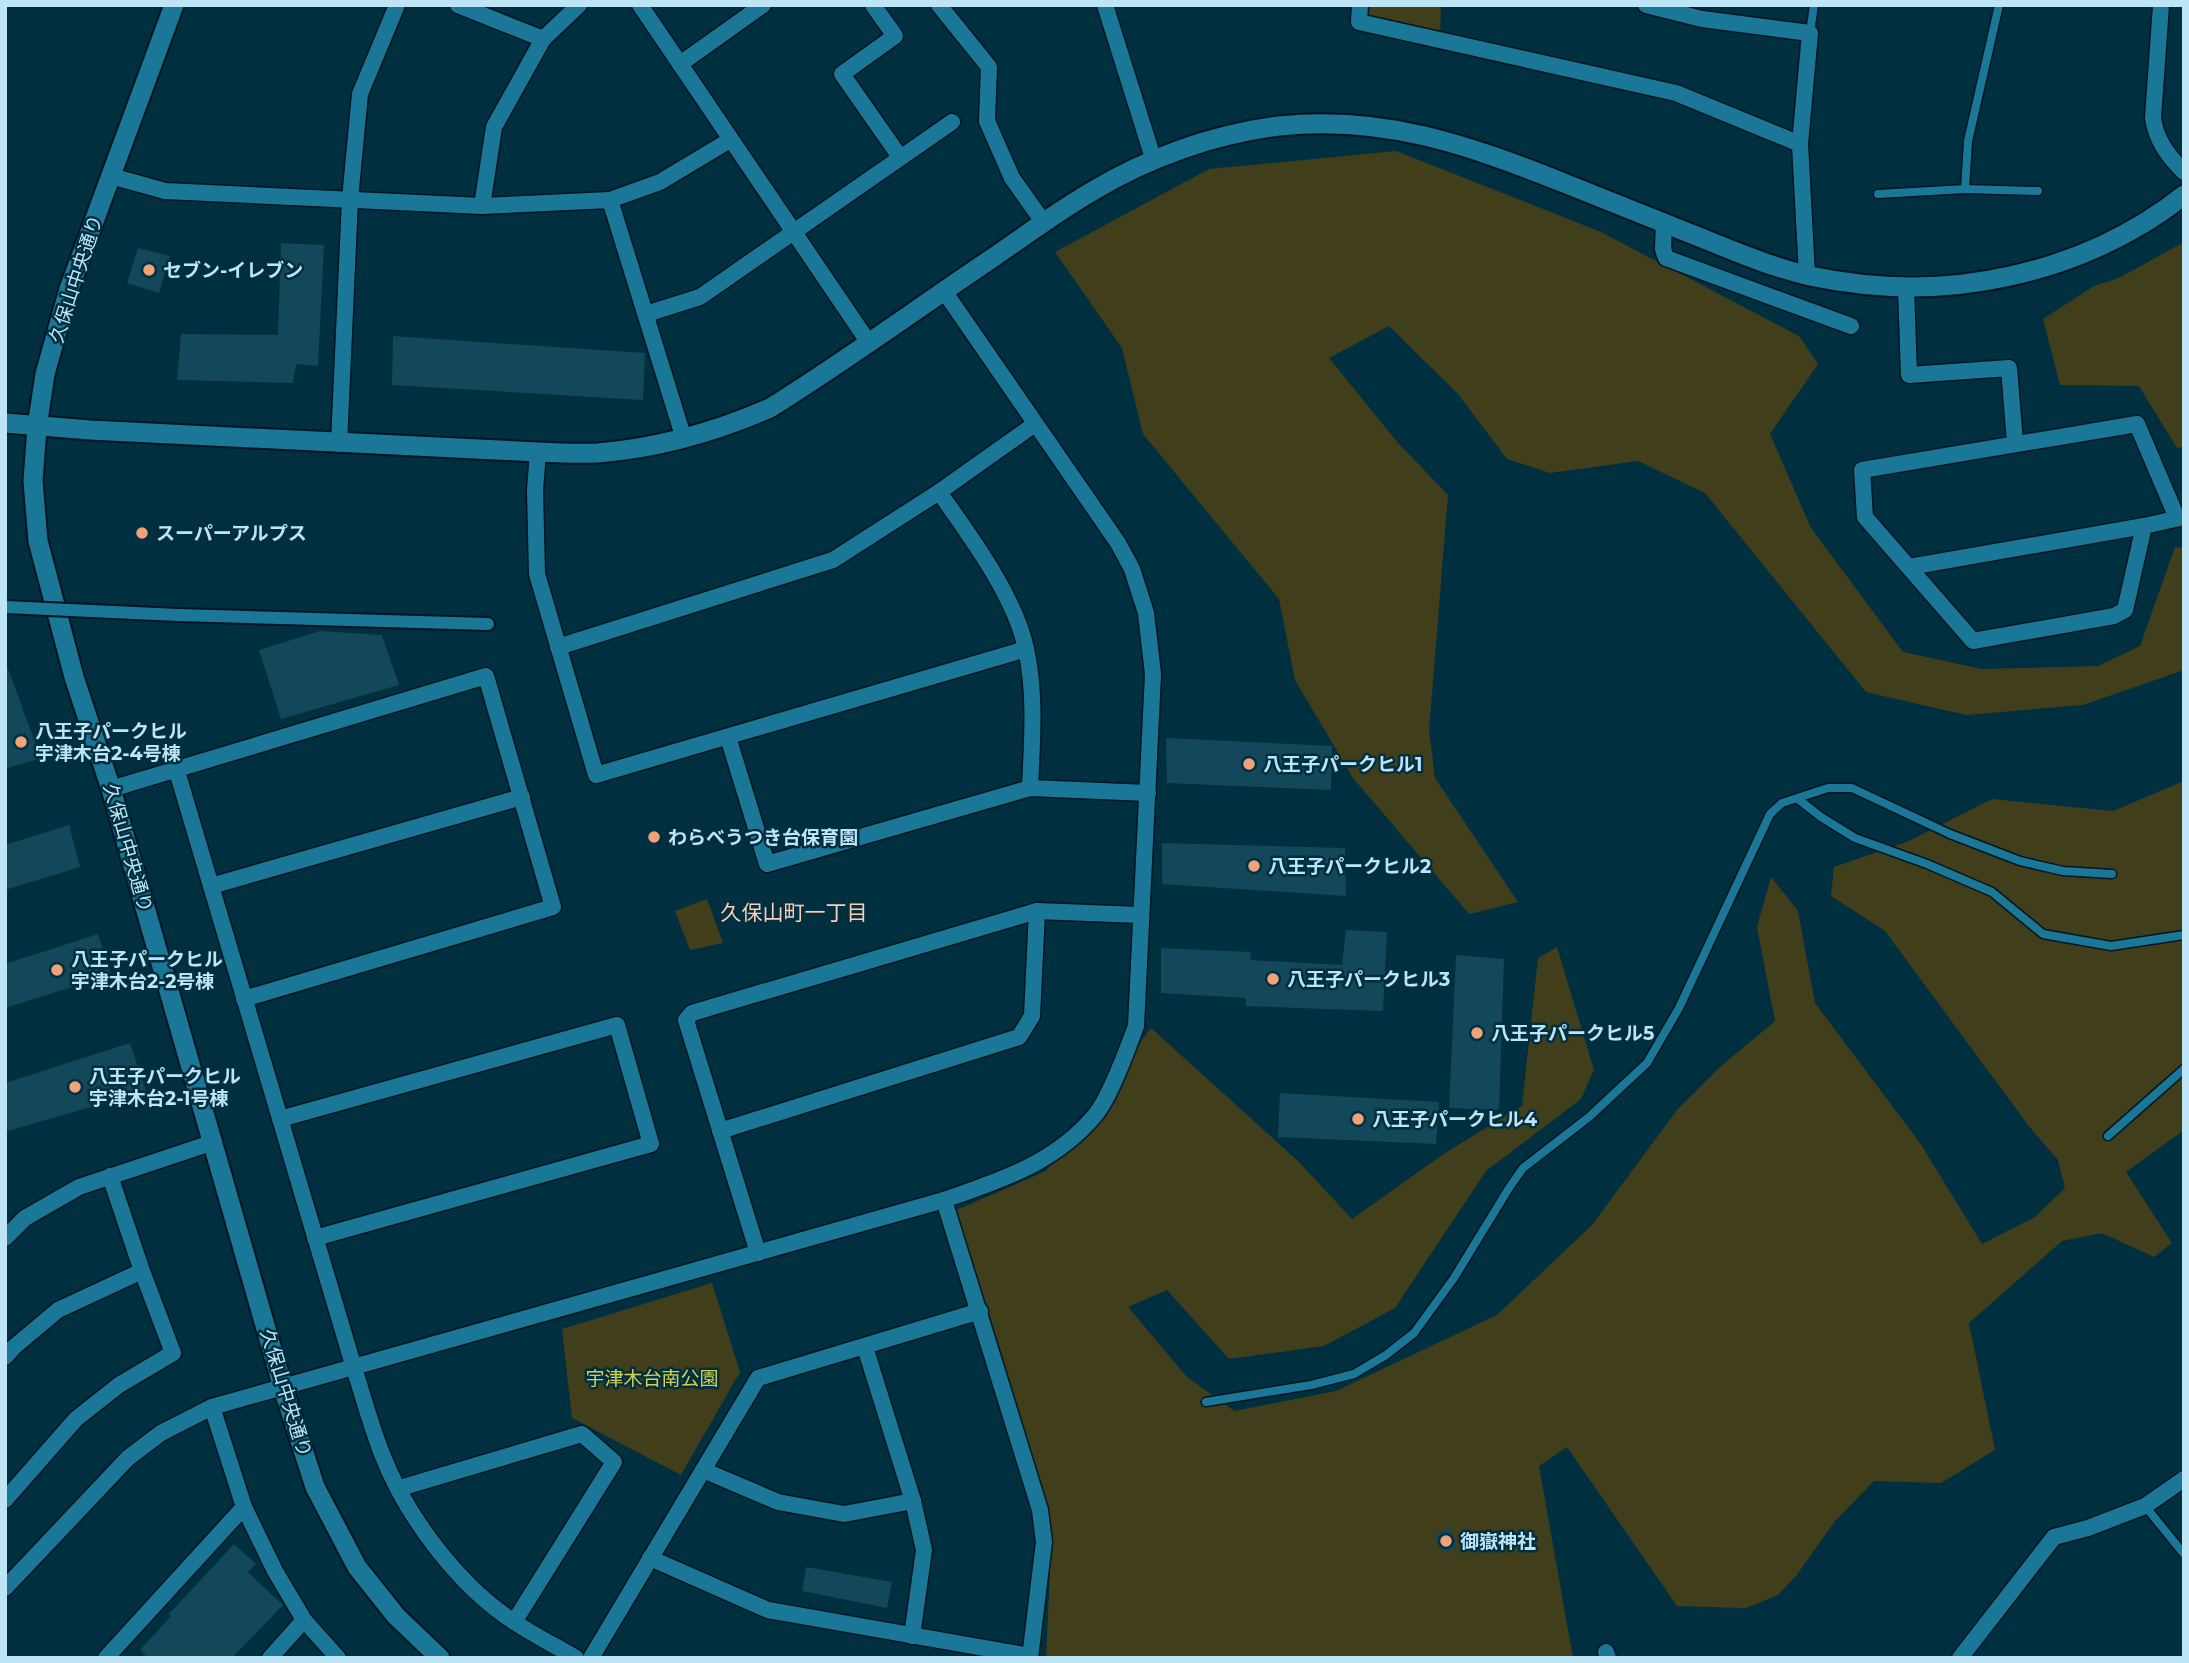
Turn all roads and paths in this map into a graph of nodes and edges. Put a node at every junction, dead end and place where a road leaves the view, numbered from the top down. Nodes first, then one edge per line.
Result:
1 (174, 5) edge
2 (397, 5) edge
3 (458, 5) edge
4 (579, 5) edge
5 (640, 5) edge
6 (763, 5) edge
7 (873, 5) edge
8 (1105, 5) edge
9 (1360, 5) edge
10 (1646, 5) edge
11 (1814, 5) edge
12 (1999, 5) edge
13 (2161, 5) edge
14 (942, 6) edge
15 (1810, 33) junction
16 (543, 39) junction
17 (680, 64) junction
18 (952, 122) dead end
19 (730, 140) junction
20 (1800, 144) junction
21 (900, 157) junction
22 (1154, 161) junction
23 (2184, 172) edge
24 (111, 176) junction
25 (1965, 189) junction
26 (2038, 191) dead end
27 (1878, 194) dead end
28 (2184, 195) edge
29 (351, 199) junction
30 (610, 200) junction
31 (482, 206) junction
32 (1044, 223) junction
33 (1664, 223) junction
34 (793, 232) junction
35 (1807, 275) junction
36 (1906, 288) junction
37 (944, 291) junction
38 (646, 314) junction
39 (1851, 326) dead end
40 (869, 343) junction
41 (5, 422) edge
42 (1035, 425) junction
43 (37, 427) junction
44 (684, 439) junction
45 (2015, 443) junction
46 (339, 444) junction
47 (538, 452) junction
48 (939, 492) junction
49 (2181, 518) edge
50 (2144, 526) junction
51 (1909, 568) junction
52 (5, 607) edge
53 (488, 624) dead end
54 (558, 647) junction
55 (1026, 649) junction
56 (728, 737) junction
57 (176, 768) junction
58 (1030, 788) junction
59 (111, 789) junction
60 (1148, 793) junction
61 (522, 797) junction
62 (1798, 799) junction
63 (2112, 874) dead end
64 (211, 886) junction
65 (1037, 911) junction
66 (1140, 915) junction
67 (2184, 935) edge
68 (244, 999) junction
69 (2184, 1069) edge
70 (280, 1119) junction
71 (720, 1131) junction
72 (2108, 1136) dead end
73 (214, 1142) junction
74 (110, 1176) junction
75 (944, 1200) junction
76 (5, 1238) edge
77 (315, 1238) junction
78 (758, 1253) junction
79 (142, 1270) junction
80 (980, 1311) junction
81 (865, 1347) junction
82 (5, 1357) edge
83 (354, 1367) junction
84 (283, 1388) junction
85 (1206, 1402) dead end
86 (212, 1407) junction
87 (703, 1470) junction
88 (2184, 1479) edge
89 (400, 1488) junction
90 (5, 1500) edge
91 (913, 1501) junction
92 (2145, 1506) junction
93 (244, 1507) junction
94 (2184, 1554) edge
95 (650, 1558) junction
96 (5, 1588) edge
97 (304, 1620) junction
98 (514, 1622) junction
99 (912, 1636) junction
100 (1030, 1657) edge
101 (106, 1658) edge
102 (270, 1658) edge
103 (338, 1658) edge
104 (440, 1658) edge
105 (576, 1658) edge
106 (591, 1658) edge
107 (1960, 1658) edge

1 - 24 street, 久保山中央通り
2 - 29 street
3 - 16 street
4 - 16 street
5 - 17 street
6 - 17 street
7 - 21 street
8 - 22 street
9 - 20 street
10 - 15 street
11 - 15 lane
12 - 25 lane
13 - 23 street
14 - 32 street
15 - 20 street
16 - 31 street
17 - 19 street
18 - 21 street
19 - 30 street
19 - 34 street
20 - 35 street
21 - 34 street
22 - 32 street
22 - 33 street
24 - 29 street
24 - 43 street, 久保山中央通り
25 - 26 lane
25 - 27 lane
28 - 36 street
29 - 31 street
29 - 46 street
30 - 31 street
30 - 38 street
32 - 37 street
33 - 35 street
33 - 39 street
34 - 38 street
34 - 40 street
35 - 36 street
36 - 45 street
37 - 40 street
37 - 42 street
38 - 44 street
40 - 44 street
41 - 43 street
42 - 48 street
42 - 60 street
43 - 46 street
43 - 59 street, 久保山中央通り
44 - 47 street
45 - 49 street
45 - 51 street
46 - 47 street
47 - 54 street
48 - 54 street
48 - 55 street
49 - 50 street
50 - 51 street
50 - 51 street
52 - 53 street, bridge
54 - 56 street
55 - 56 street
55 - 58 street
56 - 58 street
57 - 59 street
57 - 61 street
57 - 64 street
58 - 60 street
59 - 73 street, 久保山中央通り
60 - 66 street
61 - 64 street
61 - 68 street
62 - 63 lane
62 - 67 lane
62 - 85 lane
64 - 68 street
65 - 66 street
65 - 71 street
65 - 71 street
66 - 75 street
68 - 70 street
69 - 72 lane
70 - 77 street
70 - 77 street
71 - 78 street
73 - 74 street
73 - 84 street, 久保山中央通り
74 - 76 street
74 - 79 street
75 - 78 street
75 - 80 street
77 - 83 street
78 - 83 street
79 - 82 street
79 - 90 street
80 - 81 street
80 - 100 street
81 - 87 street
81 - 91 street
83 - 84 street
83 - 89 street
84 - 86 street
84 - 104 street, 久保山中央通り
86 - 93 street
86 - 96 street
87 - 91 street
87 - 95 street
88 - 92 street
89 - 98 street
89 - 98 street
91 - 99 street
92 - 94 lane
92 - 107 street
93 - 97 street
93 - 101 street
95 - 99 street
95 - 106 street
97 - 102 street
97 - 103 street
98 - 105 street
99 - 100 street

